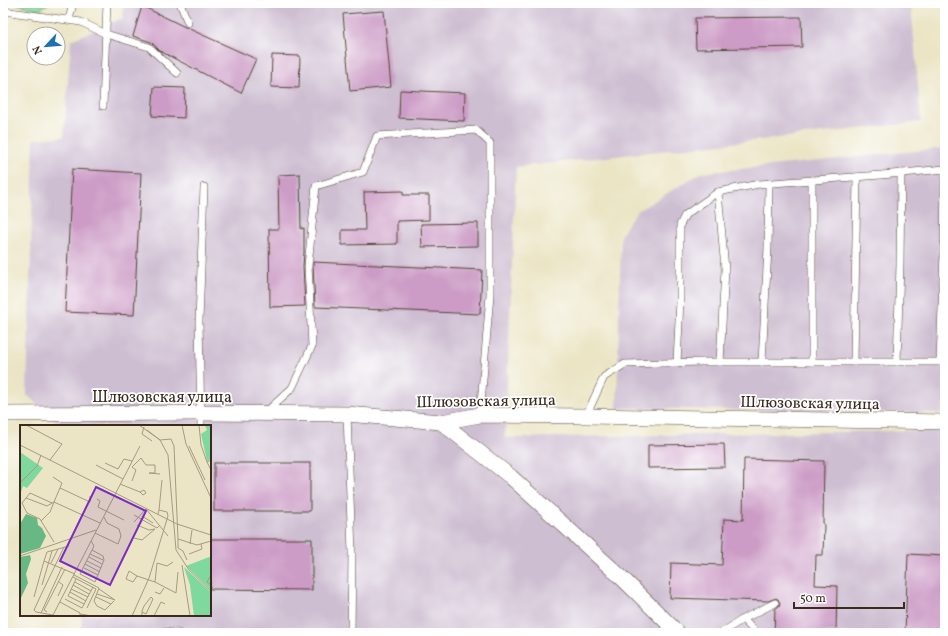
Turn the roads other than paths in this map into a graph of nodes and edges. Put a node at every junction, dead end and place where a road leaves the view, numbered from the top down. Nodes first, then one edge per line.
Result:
1 (73, 3) edge
2 (107, 3) edge
3 (180, 3) edge
4 (3, 11) edge
5 (69, 20) junction
6 (188, 23) dead end
7 (106, 34) junction
8 (177, 73) dead end
9 (103, 106) dead end
10 (945, 169) edge
11 (945, 172) edge
12 (900, 173) junction
13 (857, 177) junction
14 (812, 180) junction
15 (769, 183) junction
16 (204, 187) dead end
17 (718, 192) junction
18 (720, 362) junction
19 (762, 362) junction
20 (812, 362) junction
21 (854, 362) junction
22 (897, 362) junction
23 (942, 362) edge
24 (677, 363) junction
25 (3, 414) edge
26 (264, 414) junction
27 (347, 414) junction
28 (480, 415) junction
29 (586, 416) junction
30 (201, 420) edge
31 (442, 422) junction
32 (945, 422) edge
33 (775, 603) dead end
34 (743, 619) junction
35 (157, 633) edge
36 (178, 633) edge
37 (351, 633) edge
38 (678, 633) edge
39 (721, 633) edge
40 (756, 633) edge

1 - 5 lane
2 - 7 lane
3 - 6 lane
4 - 5 lane
5 - 7 lane
7 - 8 lane
7 - 9 lane
10 - 12 lane
11 - 23 lane
12 - 13 lane
12 - 22 lane
13 - 14 lane
13 - 21 lane
14 - 15 lane
14 - 20 lane
15 - 17 lane
15 - 19 lane
16 - 30 lane
17 - 18 lane
17 - 24 lane
18 - 19 lane
18 - 24 lane
19 - 20 lane
20 - 21 lane
21 - 22 lane
22 - 23 lane
24 - 29 lane
25 - 30 street, Шлюзовская улица
26 - 27 street, Шлюзовская улица
26 - 28 lane
26 - 30 street, Шлюзовская улица
27 - 31 street, Шлюзовская улица
27 - 37 lane
28 - 29 street, Шлюзовская улица
28 - 31 street, Шлюзовская улица
29 - 32 street, Шлюзовская улица
31 - 38 street
33 - 34 lane
34 - 39 lane
34 - 40 lane
35 - 36 lane

